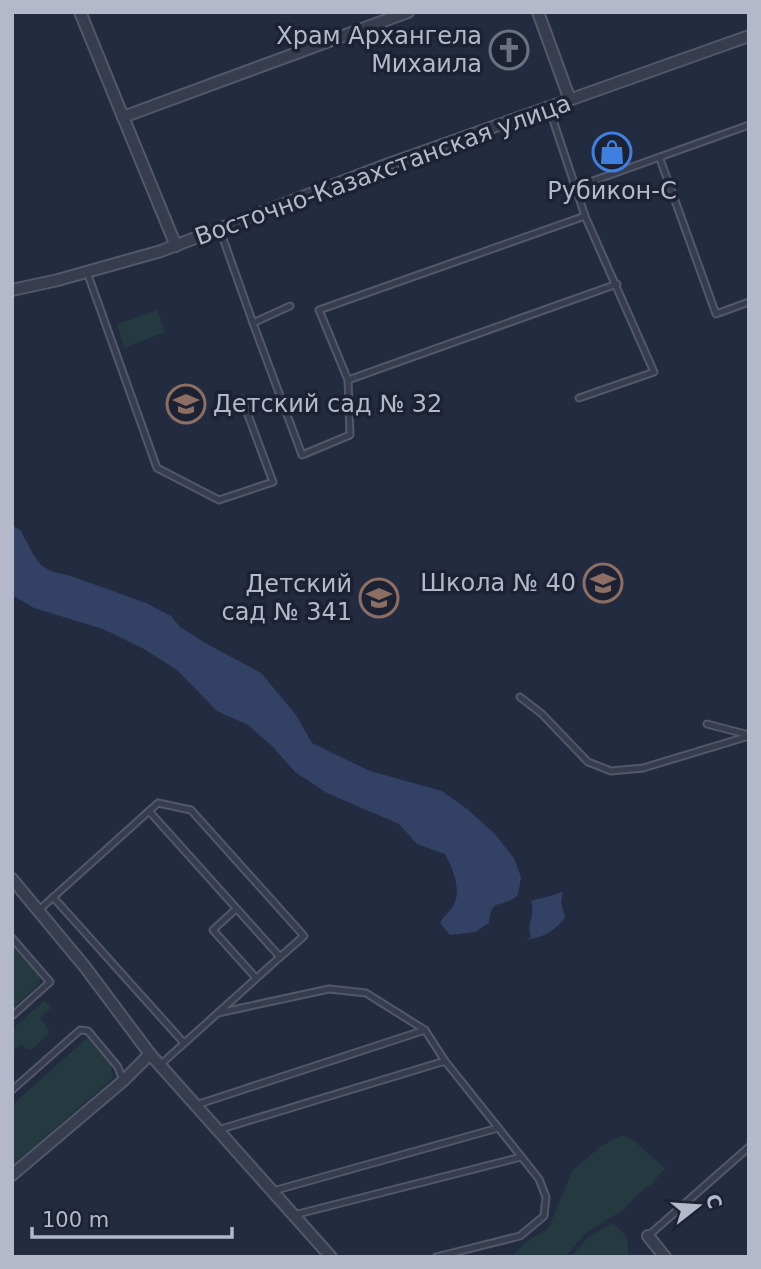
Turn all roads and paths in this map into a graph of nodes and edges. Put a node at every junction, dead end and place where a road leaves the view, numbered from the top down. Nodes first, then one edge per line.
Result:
1 (80, 12) edge
2 (408, 12) edge
3 (538, 12) edge
4 (749, 36) edge
5 (570, 100) junction
6 (549, 108) junction
7 (123, 117) junction
8 (749, 125) edge
9 (660, 159) junction
10 (576, 187) junction
11 (585, 216) junction
12 (220, 230) junction
13 (176, 246) junction
14 (87, 272) junction
15 (617, 284) junction
16 (12, 290) edge
17 (749, 302) edge
18 (290, 306) dead end
19 (253, 323) junction
20 (348, 380) junction
21 (242, 398) dead end
22 (579, 398) dead end
23 (520, 697) dead end
24 (707, 724) dead end
25 (749, 735) edge
26 (149, 811) junction
27 (12, 879) edge
28 (53, 897) junction
29 (236, 909) junction
30 (38, 910) junction
31 (12, 938) edge
32 (280, 957) junction
33 (256, 978) junction
34 (218, 1013) junction
35 (12, 1016) edge
36 (425, 1030) junction
37 (184, 1043) junction
38 (150, 1054) junction
39 (445, 1061) junction
40 (160, 1065) junction
41 (123, 1081) junction
42 (12, 1090) edge
43 (196, 1105) junction
44 (498, 1128) junction
45 (218, 1130) junction
46 (749, 1147) edge
47 (521, 1157) junction
48 (12, 1175) edge
49 (273, 1191) junction
50 (294, 1215) junction
51 (648, 1236) joint
52 (331, 1257) edge
53 (436, 1257) edge
54 (665, 1257) edge

1 - 7 street, Восточно-Казахстанская улица
2 - 7 street
3 - 5 street
4 - 5 street, Восточно-Казахстанская улица
5 - 6 street, Восточно-Казахстанская улица
6 - 10 lane
6 - 12 street, Восточно-Казахстанская улица
7 - 13 street, Восточно-Казахстанская улица
8 - 9 lane
9 - 10 lane
9 - 17 lane
10 - 11 lane
11 - 15 lane
11 - 20 lane
12 - 13 street, Восточно-Казахстанская улица
12 - 19 lane
13 - 14 street
14 - 16 street
14 - 21 lane
15 - 20 lane
15 - 22 lane
18 - 19 lane
19 - 20 lane
23 - 25 lane
24 - 25 lane
26 - 28 lane
26 - 29 lane
26 - 32 lane
27 - 30 street
28 - 30 lane
28 - 37 lane
29 - 32 lane
29 - 33 lane
30 - 38 street
31 - 35 lane
32 - 33 lane
33 - 34 lane
34 - 36 lane
34 - 37 lane
36 - 39 lane
36 - 43 lane
37 - 40 lane
38 - 40 street
38 - 41 street
39 - 44 lane
39 - 45 lane
40 - 43 street
41 - 42 lane
41 - 48 street
43 - 45 street
44 - 47 lane
44 - 49 lane
45 - 49 street
46 - 51 lane
47 - 50 lane
47 - 53 lane
49 - 50 street
50 - 52 street
51 - 54 street

